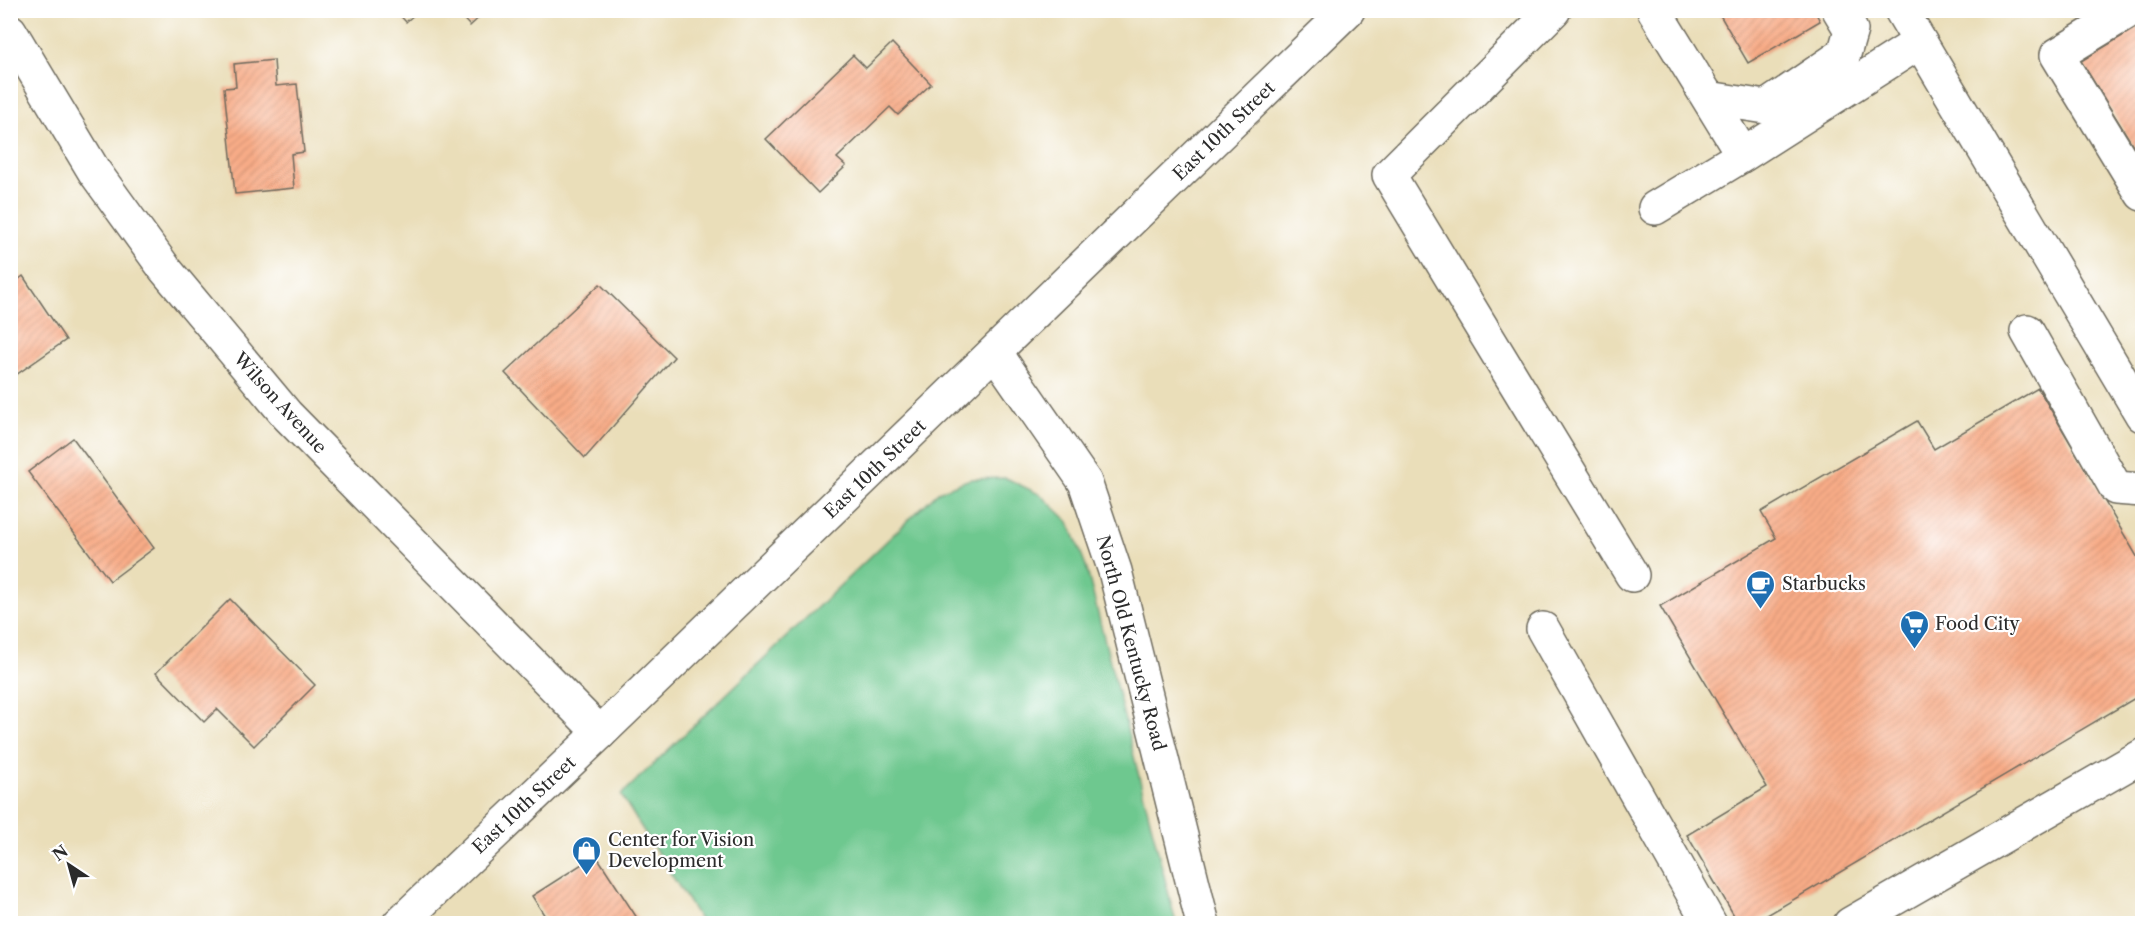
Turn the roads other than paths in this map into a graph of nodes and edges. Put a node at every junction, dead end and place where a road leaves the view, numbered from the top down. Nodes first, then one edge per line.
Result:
1 (1348, 10) edge
2 (1554, 10) edge
3 (1654, 10) edge
4 (1839, 10) edge
5 (1901, 10) edge
6 (2132, 10) edge
7 (10, 31) edge
8 (1920, 42) junction
9 (1708, 98) junction
10 (1743, 155) junction
11 (2142, 194) edge
12 (1655, 208) dead end
13 (2028, 331) dead end
14 (995, 352) junction
15 (2142, 416) edge
16 (2142, 490) edge
17 (1632, 575) dead end
18 (1543, 629) dead end
19 (600, 733) junction
20 (2142, 756) edge
21 (399, 924) edge
22 (1203, 924) edge
23 (1710, 924) edge
24 (1850, 924) edge

1 - 14 street, East 10th Street
2 - 17 street
3 - 9 street
4 - 9 street
5 - 8 street
6 - 11 street
7 - 19 street, Wilson Avenue
8 - 10 street
8 - 15 street
9 - 10 street
10 - 12 street
13 - 16 street
14 - 19 street, East 10th Street
14 - 22 street, North Old Kentucky Road
18 - 23 street
19 - 21 street, East 10th Street
20 - 24 street

